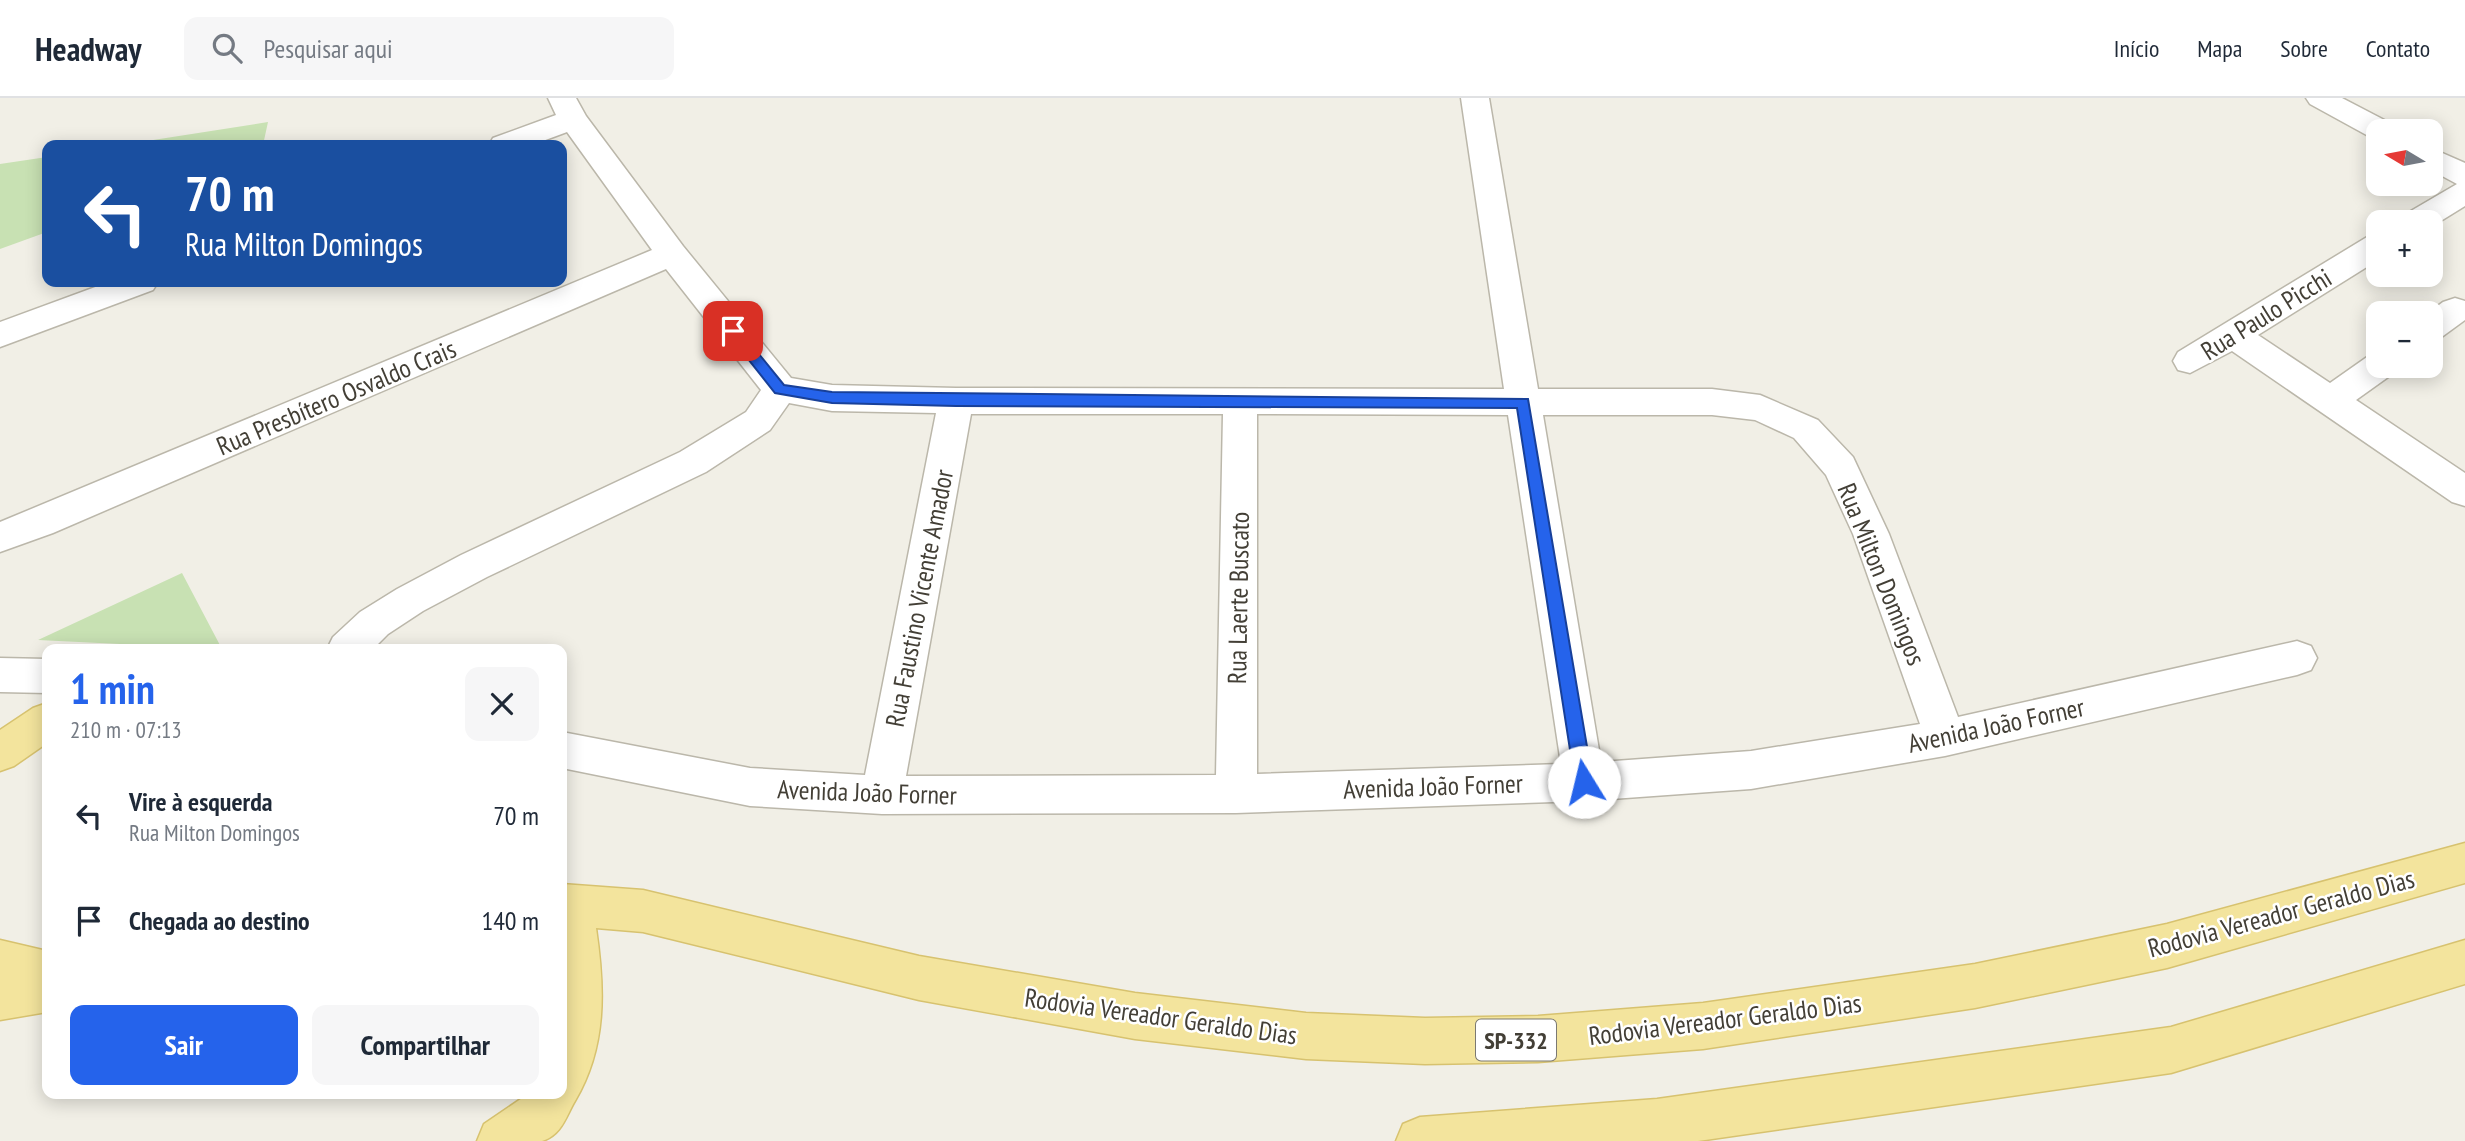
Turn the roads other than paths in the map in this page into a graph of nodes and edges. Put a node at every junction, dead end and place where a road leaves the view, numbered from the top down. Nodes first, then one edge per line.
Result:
1 (1475, 98) edge
2 (2320, 98) edge
3 (568, 109) edge
4 (2366, 122) edge
5 (513, 140) edge
6 (2443, 164) edge
7 (2465, 176) edge
8 (2465, 192) edge
9 (2435, 210) edge
10 (2366, 252) edge
11 (671, 254) junction
12 (129, 287) edge
13 (0, 335) edge
14 (2233, 335) junction
15 (2190, 361) dead end
16 (2366, 375) edge
17 (780, 389) junction
18 (956, 401) junction
19 (2330, 401) junction
20 (1240, 402) junction
21 (1523, 403) junction
22 (2465, 492) edge
23 (0, 537) edge
24 (352, 644) edge
25 (2297, 658) dead end
26 (0, 676) edge
27 (42, 677) edge
28 (42, 724) edge
29 (1945, 738) junction
30 (567, 751) edge
31 (0, 753) edge
32 (1584, 782) junction
33 (1236, 794) junction
34 (882, 795) junction
35 (2465, 863) edge
36 (567, 904) edge
37 (567, 908) edge
38 (0, 962) edge
39 (2465, 962) edge
40 (42, 972) edge
41 (42, 991) edge
42 (0, 998) edge
43 (567, 1063) edge
44 (552, 1099) edge
45 (501, 1141) edge
46 (1420, 1141) edge

1 - 21 street
2 - 4 street
3 - 5 street
3 - 11 street
6 - 7 street
8 - 9 street
10 - 14 street, Rua Paulo Picchi
11 - 17 street
11 - 23 street, Rua Presbítero Osvaldo Crais
12 - 13 street
14 - 15 street, Rua Paulo Picchi
14 - 19 street
16 - 19 street
17 - 18 street, Rua Milton Domingos
17 - 24 street
18 - 20 street, Rua Milton Domingos
18 - 34 street, Rua Faustino Vicente Amador
19 - 22 street
20 - 21 street, Rua Milton Domingos
20 - 33 street, Rua Laerte Buscato
21 - 29 street, Rua Milton Domingos
21 - 32 street
25 - 29 street, Avenida João Forner
26 - 27 street
28 - 31 main road
29 - 32 street, Avenida João Forner
30 - 34 street, Avenida João Forner
32 - 33 street, Avenida João Forner
33 - 34 street, Avenida João Forner
35 - 36 main road, Rodovia Vereador Geraldo Dias / SP-332
37 - 43 main road
38 - 40 main road
39 - 46 main road
41 - 42 main road
44 - 45 main road

